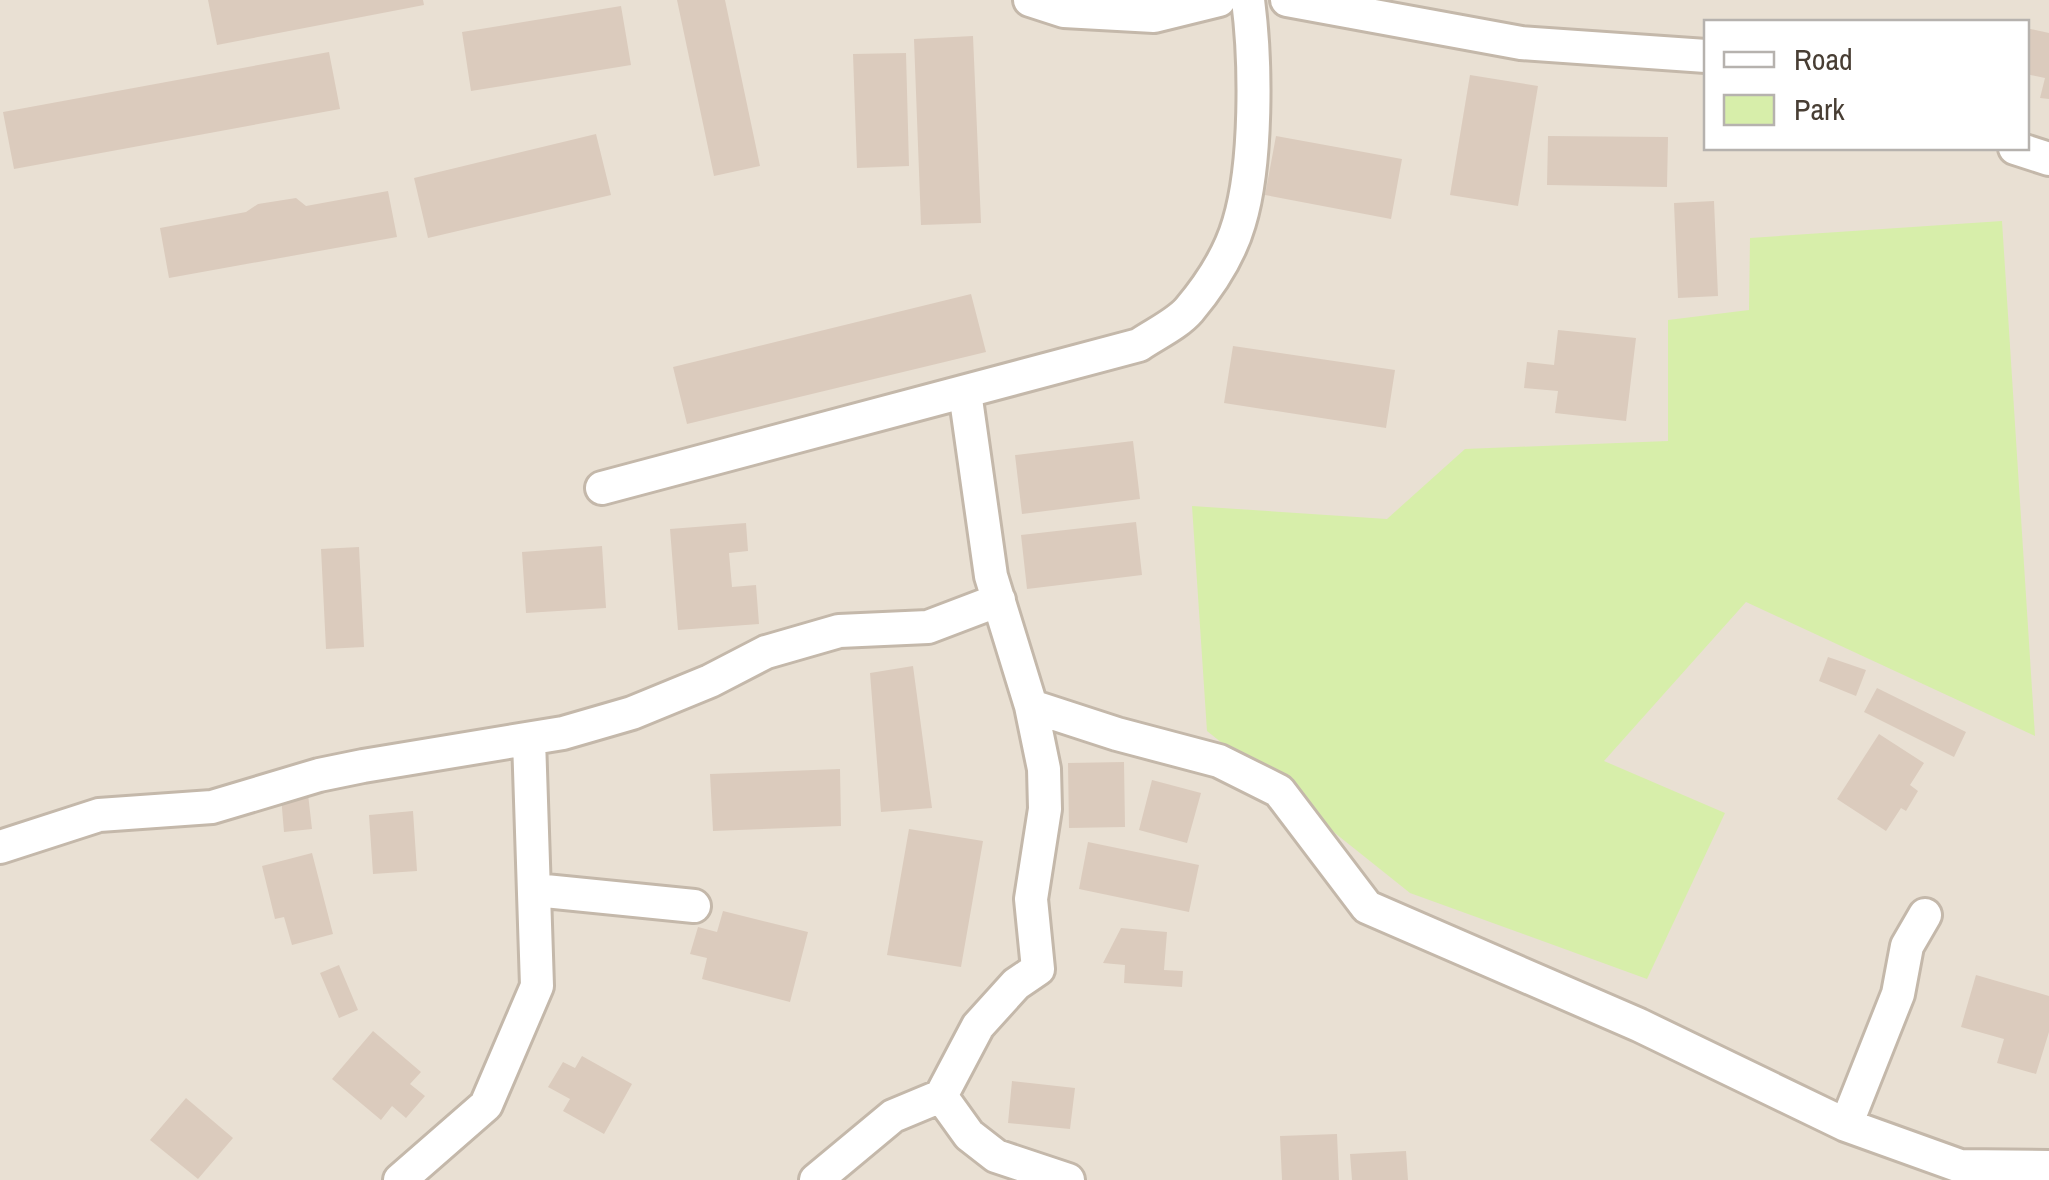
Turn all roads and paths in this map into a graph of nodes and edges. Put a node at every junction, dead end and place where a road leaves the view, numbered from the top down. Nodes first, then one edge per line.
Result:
1 (1030, 0) edge
2 (1219, 0) edge
3 (1248, 0) edge
4 (1287, 0) edge
5 (1704, 56) edge
6 (2021, 150) edge
7 (2049, 159) edge
8 (965, 392) junction
9 (602, 488) dead end
10 (999, 600) junction
11 (1031, 706) junction
12 (529, 739) junction
13 (0, 847) edge
14 (535, 890) junction
15 (694, 906) dead end
16 (1925, 915) dead end
17 (941, 1096) junction
18 (1846, 1125) junction
19 (2049, 1167) edge
20 (400, 1180) edge
21 (816, 1180) edge
22 (1068, 1180) edge

1 - 2 street
3 - 8 street
4 - 5 street
6 - 7 street
8 - 9 street
8 - 10 street
10 - 11 street
10 - 12 street
11 - 17 street
11 - 18 street
12 - 13 street
12 - 14 street
14 - 15 street
14 - 20 street
16 - 18 street
17 - 21 street
17 - 22 street
18 - 19 street

